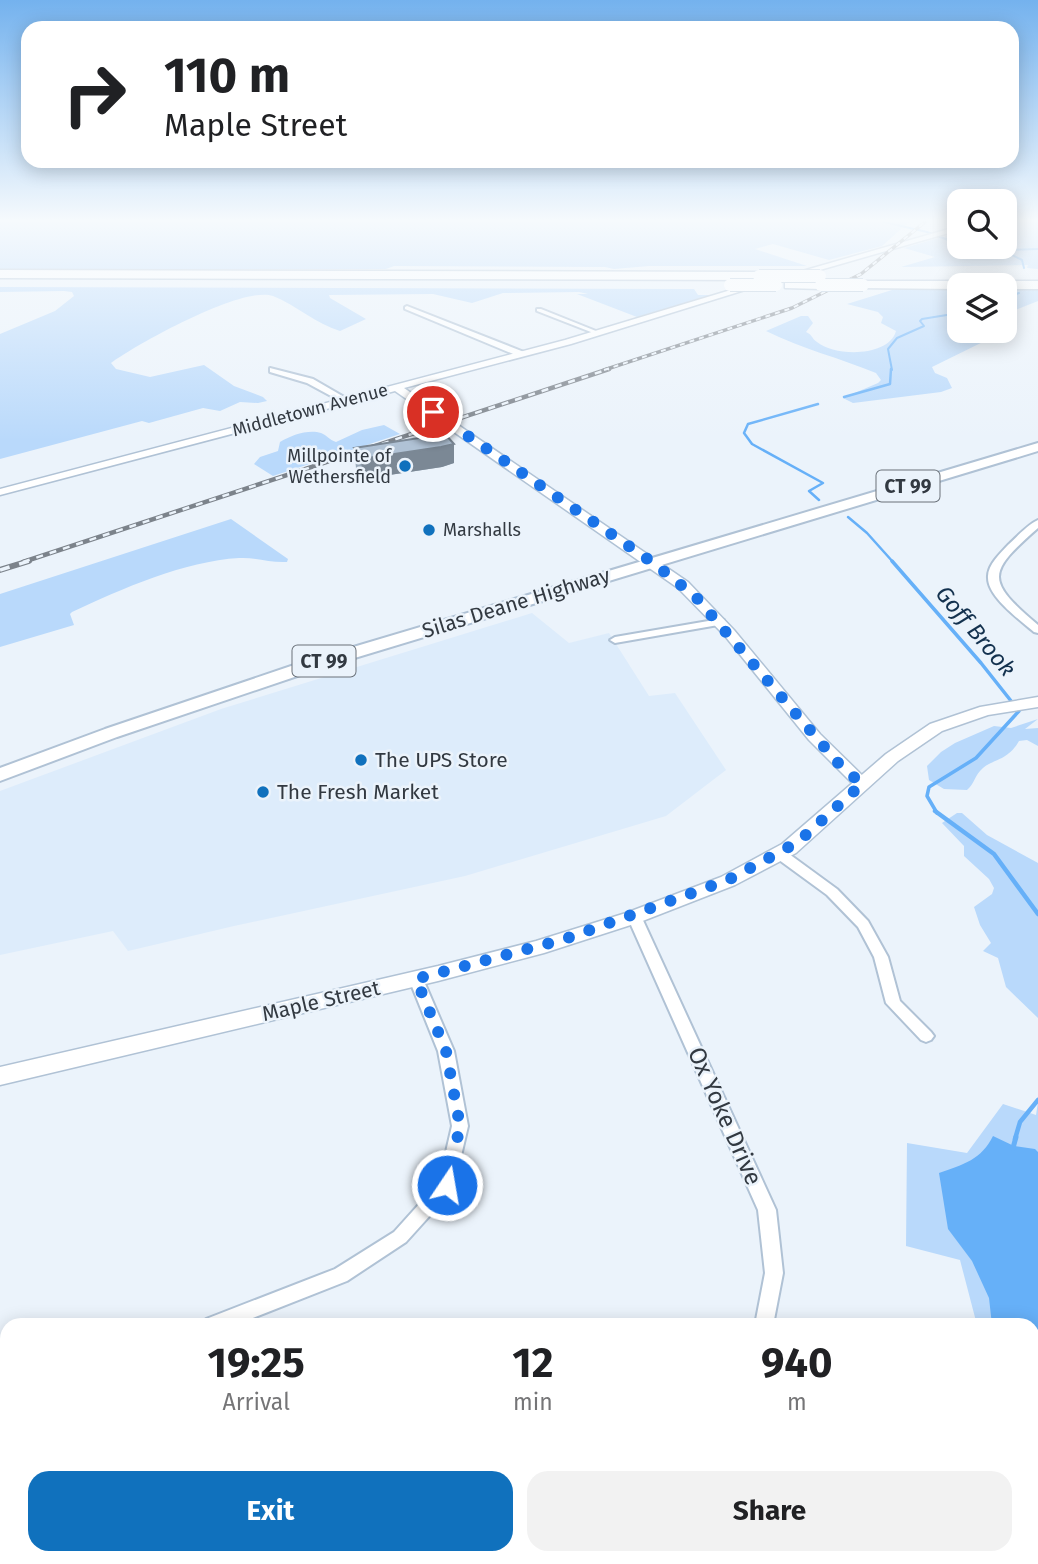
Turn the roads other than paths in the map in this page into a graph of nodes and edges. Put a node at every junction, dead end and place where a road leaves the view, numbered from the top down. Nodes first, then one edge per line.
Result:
1 (726, 295) edge
2 (407, 308) dead end
3 (539, 310) dead end
4 (598, 333) junction
5 (521, 354) junction
6 (273, 370) dead end
7 (397, 388) junction
8 (347, 401) junction
9 (1038, 447) edge
10 (0, 492) edge
11 (1038, 523) edge
12 (652, 562) junction
13 (720, 622) junction
14 (1038, 630) edge
15 (615, 640) dead end
16 (1038, 702) edge
17 (0, 775) edge
18 (862, 784) junction
19 (780, 854) junction
20 (634, 916) junction
21 (416, 979) junction
22 (926, 1036) dead end
23 (0, 1076) edge
24 (231, 1318) edge
25 (765, 1318) edge

1 - 4 street, Middletown Avenue
2 - 5 street
3 - 4 street
4 - 5 street, Middletown Avenue
5 - 7 street, Middletown Avenue
6 - 8 street
7 - 8 street, Middletown Avenue
7 - 12 street
8 - 10 street, Middletown Avenue
9 - 12 main road, Silas Deane Highway / CT 99
11 - 14 street
12 - 13 street
12 - 17 main road, Silas Deane Highway / CT 99
13 - 15 street
13 - 18 street
16 - 18 main road, Maple Street
18 - 19 main road, Maple Street
19 - 20 main road, Maple Street
19 - 22 street
20 - 21 main road, Maple Street
20 - 25 street, Ox Yoke Drive
21 - 23 main road, Maple Street
21 - 24 street

